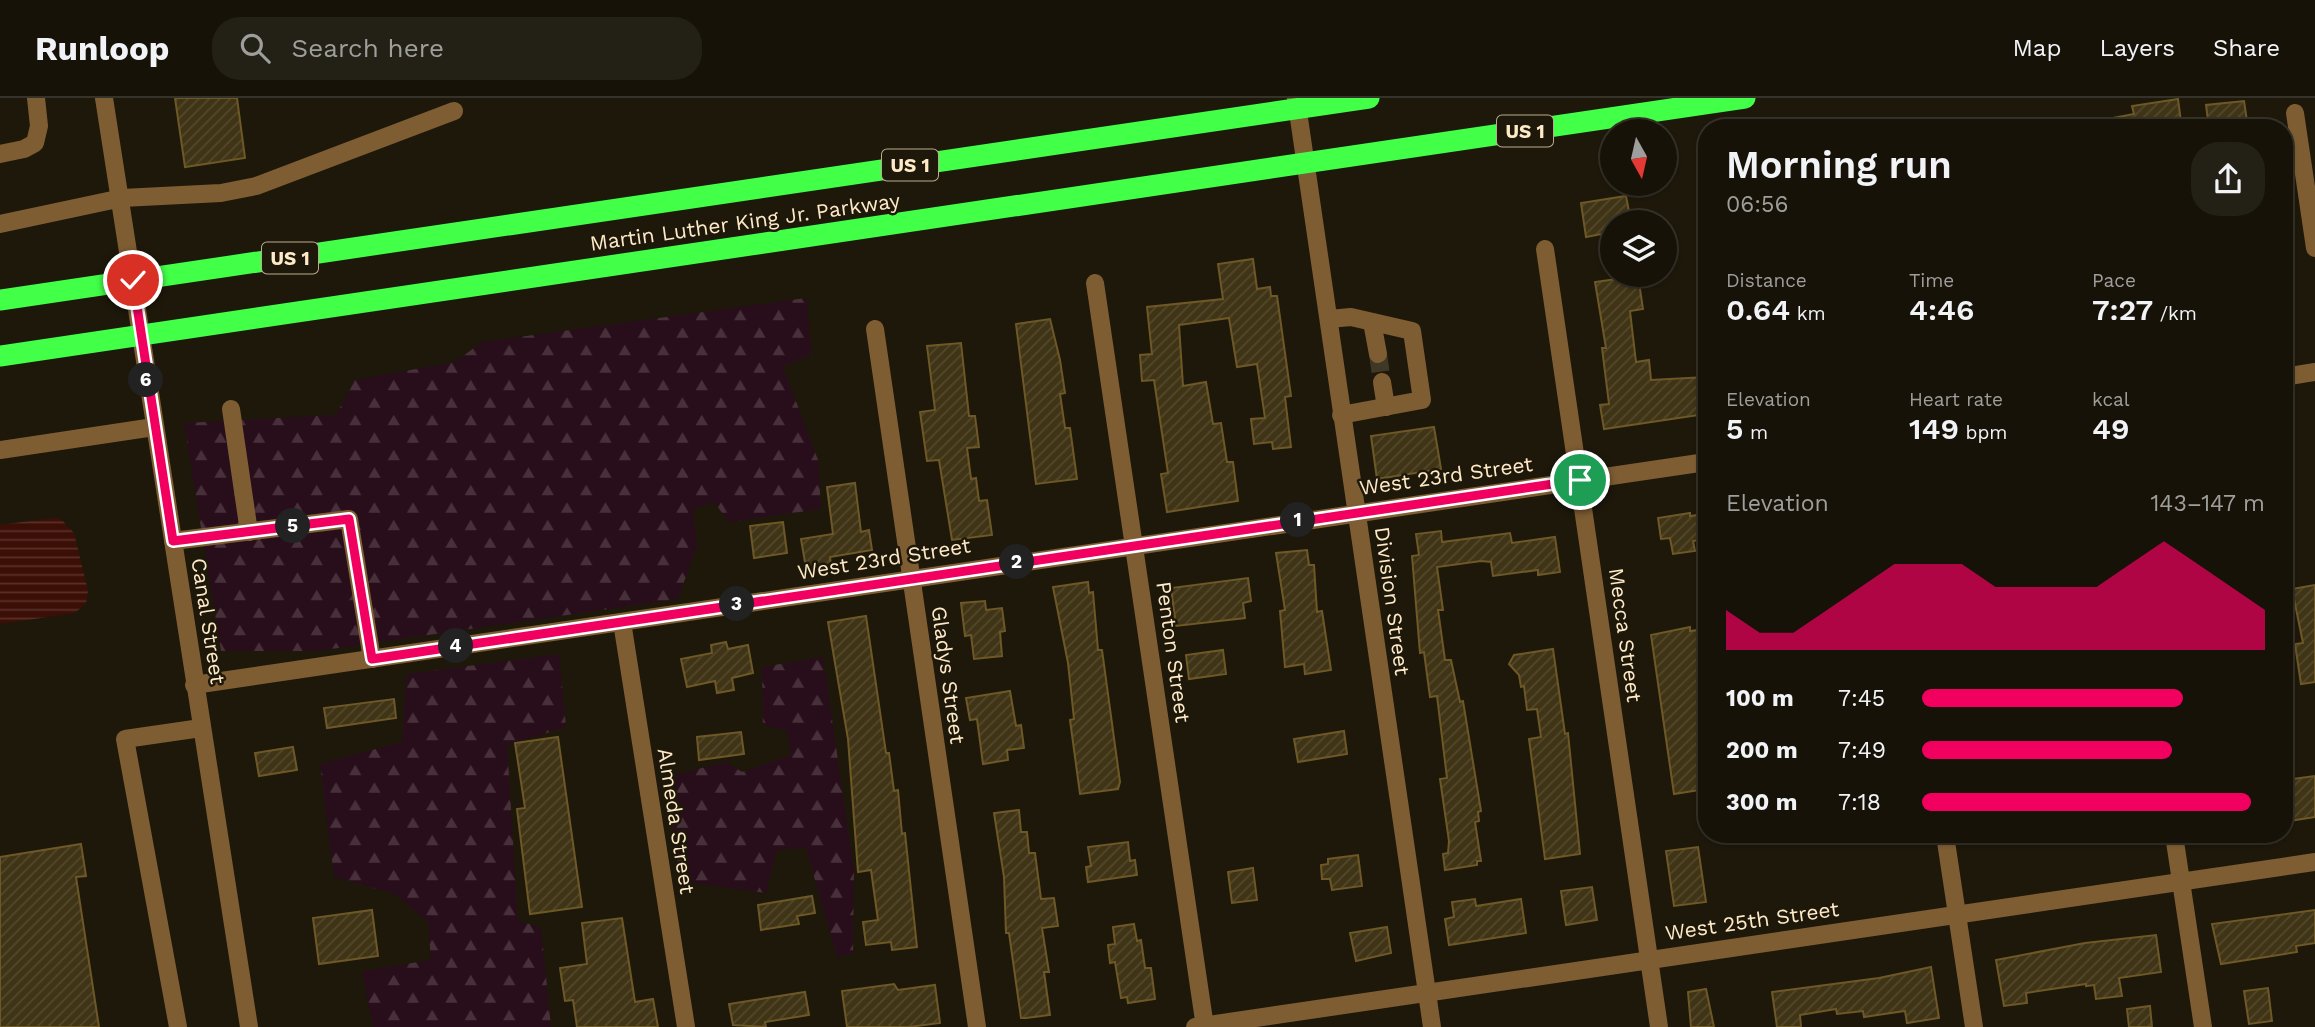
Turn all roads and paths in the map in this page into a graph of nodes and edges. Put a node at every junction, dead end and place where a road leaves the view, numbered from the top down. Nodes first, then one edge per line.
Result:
1 (36, 98) edge
2 (104, 98) edge
3 (1369, 98) edge
4 (1745, 98) edge
5 (1297, 103) edge
6 (454, 111) dead end
7 (2295, 113) dead end
8 (0, 154) edge
9 (1305, 164) junction
10 (122, 198) junction
11 (0, 224) edge
12 (2315, 248) edge
13 (1545, 249) dead end
14 (133, 280) junction
15 (1095, 283) dead end
16 (0, 300) edge
17 (1329, 318) junction
18 (1372, 322) junction
19 (875, 329) dead end
20 (139, 335) junction
21 (1378, 354) tunnel mouth
22 (0, 356) edge
23 (2315, 372) edge
24 (2293, 376) edge
25 (1382, 382) tunnel mouth
26 (1386, 407) junction
27 (231, 409) dead end
28 (1341, 415) junction
29 (154, 427) junction
30 (0, 450) edge
31 (1698, 463) edge
32 (1580, 480) junction
33 (1356, 512) junction
34 (249, 532) junction
35 (173, 541) junction
36 (1134, 545) junction
37 (910, 577) junction
38 (622, 622) junction
39 (372, 659) junction
40 (194, 685) junction
41 (201, 728) junction
42 (1946, 843) edge
43 (2175, 843) edge
44 (2315, 862) edge
45 (2181, 881) junction
46 (1957, 915) junction
47 (1649, 959) junction
48 (1426, 992) junction
49 (178, 1027) edge
50 (249, 1027) edge
51 (686, 1027) edge
52 (977, 1027) edge
53 (1202, 1027) edge
54 (1432, 1027) edge
55 (1658, 1027) edge
56 (1974, 1027) edge
57 (2203, 1027) edge

1 - 8 street
2 - 10 street, Canal Street
3 - 5 highway, Martin Luther King Jr. Parkway / US 1
4 - 9 highway, Martin Luther King Jr. Parkway / US 1
5 - 9 street, Division Street
5 - 14 highway, Martin Luther King Jr. Parkway / US 1
6 - 10 street
7 - 12 street
9 - 17 street, Division Street
9 - 20 highway, Martin Luther King Jr. Parkway / US 1
10 - 11 street
10 - 14 street, Canal Street
13 - 32 street, Mecca Street
14 - 16 highway, Martin Luther King Jr. Parkway / US 1
14 - 20 street, Canal Street
15 - 36 street, Penton Street
17 - 18 street
17 - 28 street, Division Street
18 - 21 street
18 - 26 street
19 - 37 street, Gladys Street
20 - 22 highway, Martin Luther King Jr. Parkway / US 1
20 - 29 street, Canal Street
23 - 24 street
25 - 26 street
26 - 28 street
27 - 34 street
28 - 33 street, Division Street
29 - 30 street
29 - 35 street, Canal Street
31 - 32 street, West 23rd Street
32 - 33 street, West 23rd Street
32 - 47 street, Mecca Street
33 - 36 street, West 23rd Street
33 - 48 street, Division Street
34 - 35 street
34 - 39 street
35 - 40 street, Canal Street
36 - 37 street, West 23rd Street
36 - 53 street, Penton Street
37 - 38 street, West 23rd Street
37 - 52 street, Gladys Street
38 - 39 street, West 23rd Street
38 - 51 street, Almeda Street
39 - 40 street, West 23rd Street
40 - 41 street, Canal Street
41 - 49 street
41 - 50 street, Canal Street
42 - 46 street
43 - 45 street
44 - 45 street, West 25th Street
45 - 46 street, West 25th Street
45 - 57 street
46 - 47 street, West 25th Street
46 - 56 street
47 - 48 street, West 25th Street
47 - 55 street, Mecca Street
48 - 53 street, West 25th Street
48 - 54 street, Division Street

